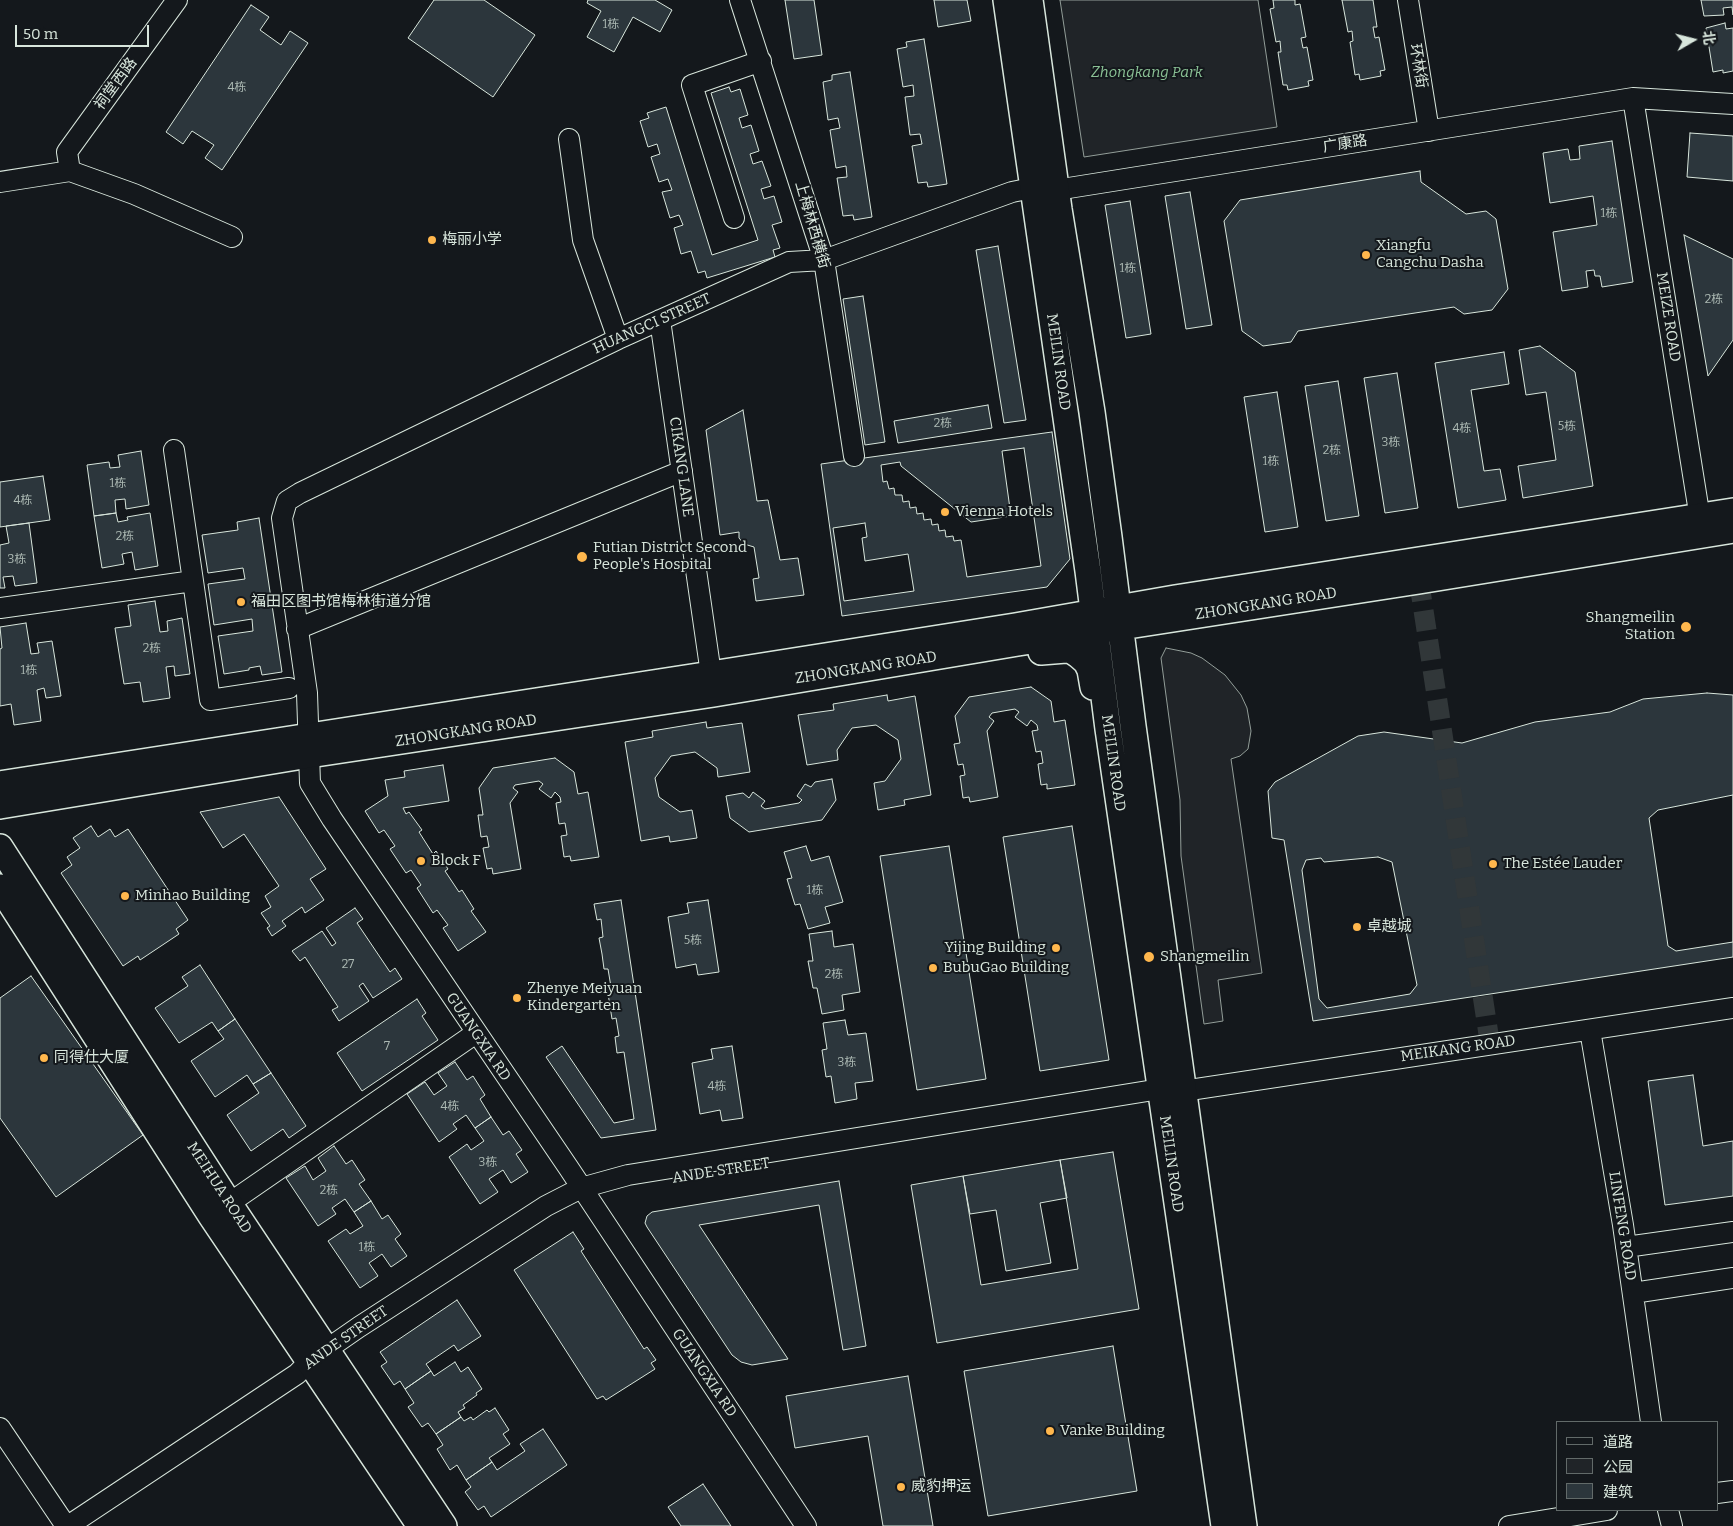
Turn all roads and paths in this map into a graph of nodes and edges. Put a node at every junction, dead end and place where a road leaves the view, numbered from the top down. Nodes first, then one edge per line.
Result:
1 (177, 0) edge
2 (740, 0) edge
3 (1006, 0) edge
4 (1030, 0) edge
5 (1408, 0) edge
6 (761, 61) junction
7 (1633, 98) junction
8 (1733, 104) edge
9 (1429, 131) junction
10 (569, 139) dead end
11 (70, 171) junction
12 (0, 182) edge
13 (1044, 189) junction
14 (734, 218) dead end
15 (232, 237) dead end
16 (824, 260) junction
17 (660, 320) junction
18 (618, 339) junction
19 (174, 450) dead end
20 (854, 456) dead end
21 (682, 471) junction
22 (287, 501) joint
23 (1733, 511) edge
24 (1701, 526) junction
25 (1733, 530) edge
26 (1109, 537) junction
27 (1084, 540) junction
28 (193, 581) junction
29 (1203, 604) junction
30 (0, 608) edge
31 (1119, 617) junction
32 (1094, 621) junction
33 (297, 629) junction
34 (1017, 634) junction
35 (710, 674) junction
36 (289, 688) dead end
37 (1132, 726) junction
38 (1108, 729) junction
39 (309, 746) junction
40 (0, 784) edge
41 (0, 806) edge
42 (0, 847) edge
43 (0, 887) edge
44 (1733, 1008) edge
45 (1590, 1030) junction
46 (476, 1033) junction
47 (1168, 1093) junction
48 (584, 1193) junction
49 (220, 1210) junction
50 (1733, 1232) edge
51 (1626, 1247) junction
52 (1733, 1278) edge
53 (1633, 1293) junction
54 (316, 1363) junction
55 (1650, 1421) edge
56 (0, 1428) edge
57 (1733, 1490) edge
58 (1718, 1493) edge
59 (1601, 1511) edge
60 (1668, 1511) edge
61 (67, 1526) edge
62 (420, 1526) edge
63 (444, 1526) edge
64 (806, 1526) edge
65 (1224, 1526) edge
66 (1244, 1526) edge
67 (1509, 1526) edge
68 (1672, 1526) edge

1 - 11 street, 祠堂西路
2 - 6 street, 上梅林西横街
3 - 13 main road, MEILIN ROAD
4 - 13 main road, MEILIN ROAD
5 - 9 street, 环林街
6 - 14 street
6 - 16 street, 上梅林西横街
7 - 8 street, 广康路
7 - 9 street, 广康路
7 - 24 street, MEIZE ROAD
9 - 13 street, 广康路
10 - 18 street
11 - 12 street
11 - 15 street
13 - 16 street, HUANGCI STREET
13 - 26 main road, MEILIN ROAD
13 - 27 main road, MEILIN ROAD
16 - 17 street, HUANGCI STREET
16 - 20 street, 上梅林西横街
17 - 18 street, HUANGCI STREET
17 - 21 street, CIKANG LANE
18 - 22 street, HUANGCI STREET
19 - 28 street
21 - 33 street
21 - 35 street, CIKANG LANE
22 - 33 street, GUANGXIA RD
23 - 24 main road, ZHONGKANG ROAD
24 - 25 main road, ZHONGKANG ROAD
24 - 29 main road, ZHONGKANG ROAD
26 - 29 main road
26 - 31 main road, MEILIN ROAD
27 - 32 main road, MEILIN ROAD
27 - 34 main road
28 - 30 street
28 - 36 street
29 - 31 main road, ZHONGKANG ROAD
29 - 37 main road
31 - 32 main road, ZHONGKANG ROAD
31 - 37 main road, MEILIN ROAD
32 - 34 main road, ZHONGKANG ROAD
32 - 38 main road, MEILIN ROAD
33 - 39 street, GUANGXIA RD
34 - 35 main road, ZHONGKANG ROAD
34 - 38 main road
34 - 39 main road, ZHONGKANG ROAD
35 - 39 main road, ZHONGKANG ROAD
37 - 47 main road, MEILIN ROAD
38 - 47 main road, MEILIN ROAD
39 - 40 main road, ZHONGKANG ROAD
39 - 41 main road, ZHONGKANG ROAD
39 - 46 street, GUANGXIA RD
42 - 49 main road, MEIHUA ROAD
43 - 49 main road, MEIHUA ROAD
44 - 45 street, MEIKANG ROAD
45 - 47 street, MEIKANG ROAD
45 - 51 street, LINFENG ROAD
46 - 48 street, GUANGXIA RD
46 - 49 street
47 - 48 street, ANDE STREET
47 - 65 main road, MEILIN ROAD
47 - 66 main road, MEILIN ROAD
48 - 54 street, ANDE STREET
48 - 64 street, GUANGXIA RD
49 - 54 main road, MEIHUA ROAD
50 - 51 street
51 - 53 street, LINFENG ROAD
52 - 53 street
53 - 55 street, LINFENG ROAD
54 - 61 street, ANDE STREET
54 - 62 main road, MEIHUA ROAD
54 - 63 main road, MEIHUA ROAD
56 - 61 street
57 - 58 street
59 - 67 street
60 - 68 street

